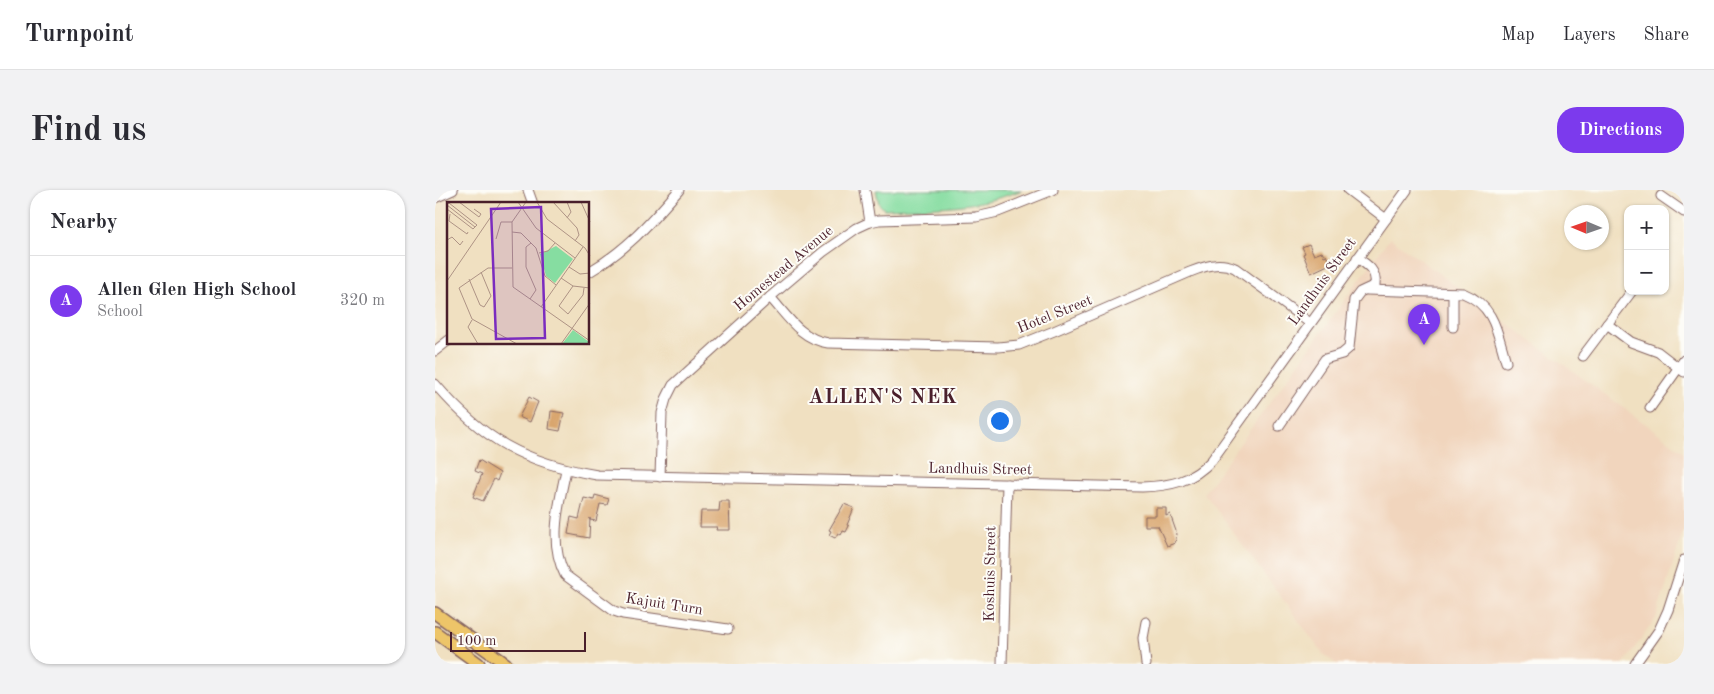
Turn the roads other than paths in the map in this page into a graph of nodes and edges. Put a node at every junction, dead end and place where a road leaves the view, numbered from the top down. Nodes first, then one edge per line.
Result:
1 (453, 190) edge
2 (528, 190) edge
3 (679, 190) edge
4 (865, 190) edge
5 (1053, 190) edge
6 (1348, 190) edge
7 (1407, 190) edge
8 (1661, 196) dead end
9 (435, 198) edge
10 (532, 202) edge
11 (1684, 212) edge
12 (1386, 219) junction
13 (870, 222) junction
14 (1357, 258) junction
15 (590, 271) edge
16 (1365, 290) junction
17 (1453, 292) junction
18 (1629, 295) edge
19 (770, 297) junction
20 (1310, 324) junction
21 (1607, 324) junction
22 (1453, 327) dead end
23 (447, 342) edge
24 (435, 351) edge
25 (1583, 356) dead end
26 (1505, 362) dead end
27 (1682, 367) edge
28 (435, 384) edge
29 (1650, 408) dead end
30 (1279, 426) dead end
31 (567, 470) junction
32 (660, 477) junction
33 (1007, 484) junction
34 (1684, 560) edge
35 (435, 613) edge
36 (1146, 622) dead end
37 (728, 629) dead end
38 (435, 632) edge
39 (479, 664) edge
40 (506, 664) edge
41 (1002, 664) edge
42 (1146, 664) edge
43 (1635, 664) edge

1 - 9 street
2 - 10 street
3 - 15 street
4 - 13 street
5 - 13 street, Homestead Avenue
6 - 12 street
7 - 12 street, Landhuis Street
8 - 11 street
12 - 14 street, Landhuis Street
13 - 19 street, Homestead Avenue
14 - 16 street
14 - 20 street, Landhuis Street
16 - 17 street
16 - 30 street
17 - 22 street
17 - 26 street
18 - 21 street
19 - 20 street, Hotel Street
19 - 32 street, Homestead Avenue
20 - 33 street, Landhuis Street
21 - 25 street
21 - 27 street
23 - 24 street
27 - 29 street
28 - 31 street, Landhuis Street
31 - 32 street, Landhuis Street
31 - 37 street, Kajuit Turn
32 - 33 street, Landhuis Street
33 - 41 street, Koshuis Street
34 - 43 street
35 - 40 main road
36 - 42 street
38 - 39 main road

